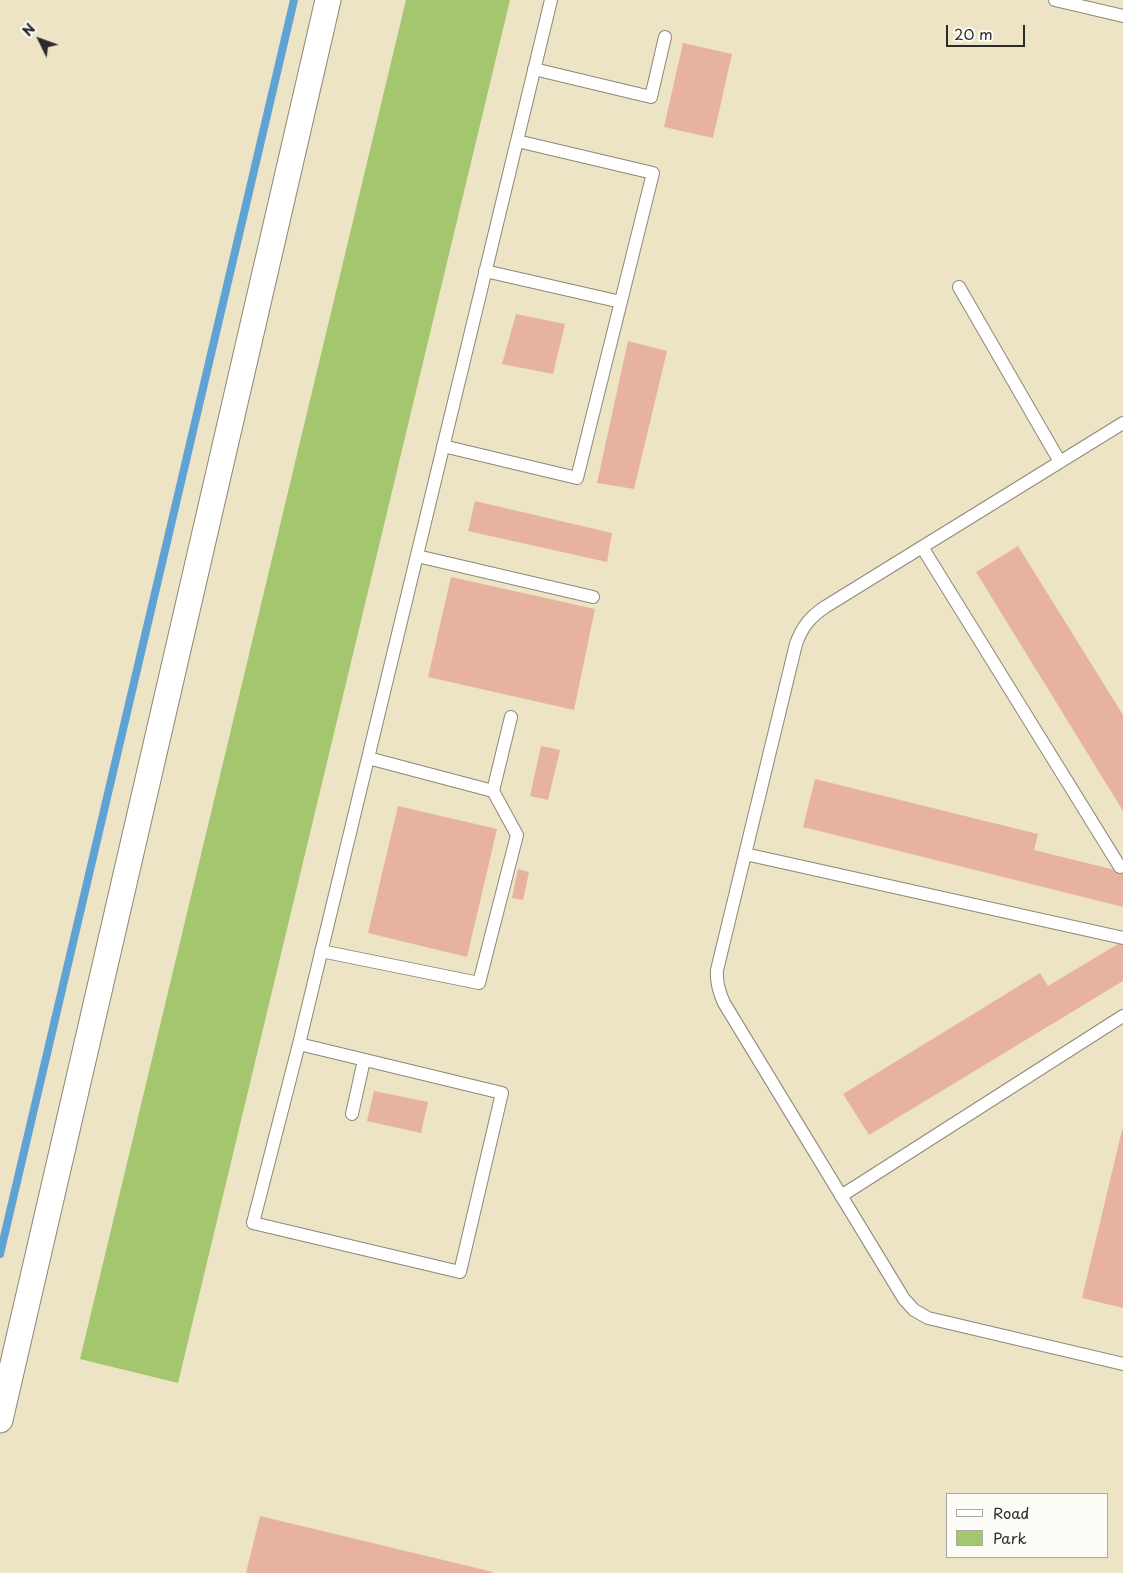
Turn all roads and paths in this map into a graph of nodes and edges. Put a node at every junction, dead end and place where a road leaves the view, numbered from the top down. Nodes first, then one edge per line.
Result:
1 (328, 0) edge
2 (551, 0) edge
3 (1055, 0) edge
4 (1123, 16) edge
5 (665, 36) dead end
6 (534, 69) junction
7 (517, 141) junction
8 (485, 271) junction
9 (959, 287) dead end
10 (621, 302) junction
11 (1123, 423) edge
12 (443, 446) junction
13 (1060, 462) junction
14 (922, 547) junction
15 (417, 556) junction
16 (593, 597) dead end
17 (511, 716) dead end
18 (368, 758) junction
19 (493, 791) junction
20 (745, 854) junction
21 (1120, 867) dead end
22 (1123, 938) edge
23 (321, 952) junction
24 (1123, 1016) edge
25 (299, 1044) junction
26 (364, 1060) junction
27 (352, 1114) dead end
28 (841, 1196) junction
29 (1123, 1364) edge
30 (0, 1420) edge

1 - 30 street
2 - 6 lane
3 - 4 lane
5 - 6 lane
6 - 7 lane
7 - 8 lane
7 - 10 lane
8 - 10 lane
8 - 12 lane
9 - 13 lane
10 - 12 lane
11 - 13 lane
12 - 15 lane
13 - 14 lane
14 - 20 lane
14 - 21 lane
15 - 16 lane
15 - 18 lane
17 - 19 lane
18 - 19 lane
18 - 23 lane
19 - 23 lane
20 - 22 lane
20 - 28 lane
23 - 25 lane
24 - 28 lane
25 - 26 lane
25 - 26 lane
26 - 27 lane
28 - 29 lane

